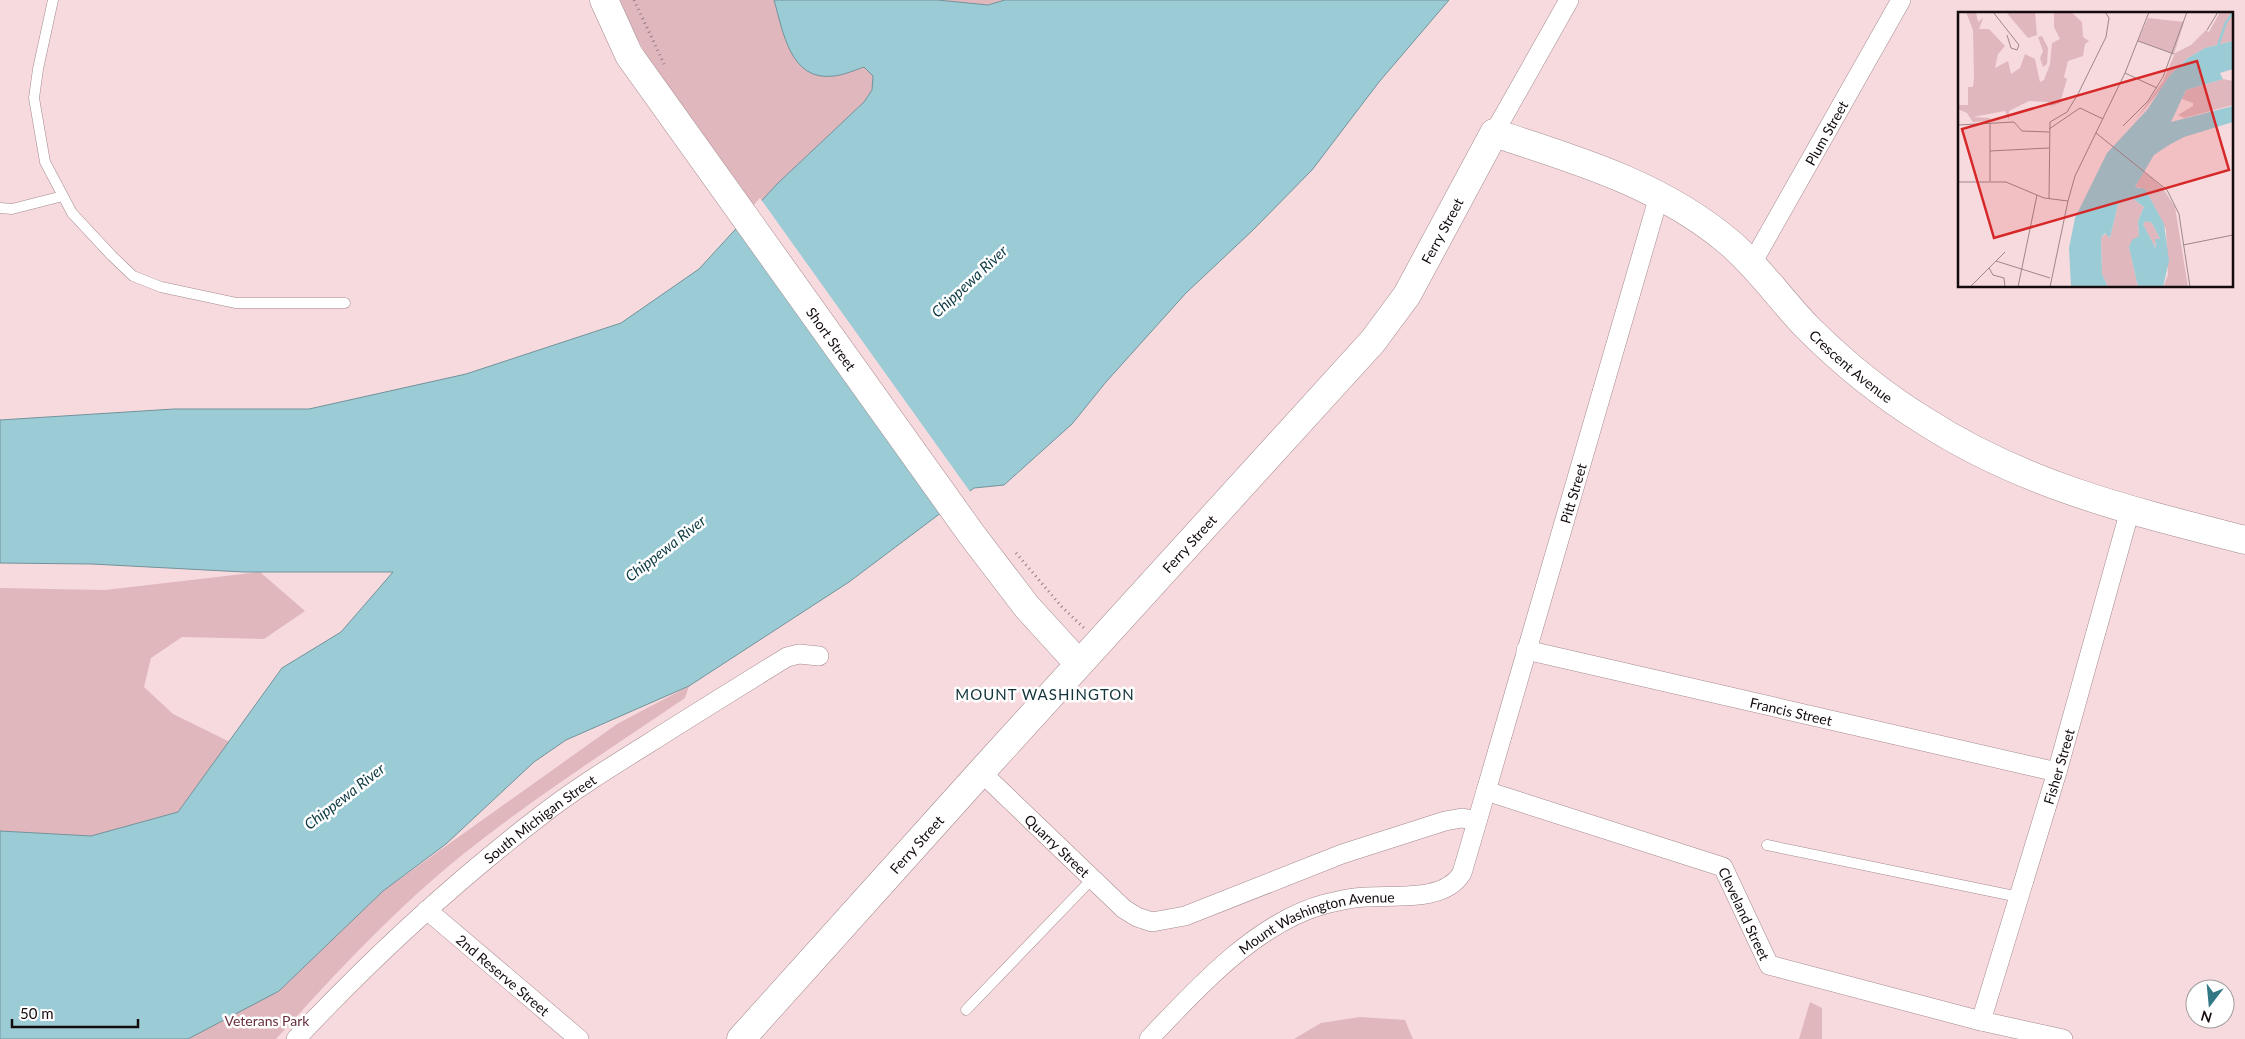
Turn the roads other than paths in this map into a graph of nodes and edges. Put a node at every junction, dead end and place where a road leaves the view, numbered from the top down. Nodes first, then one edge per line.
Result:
1 (53, 0) edge
2 (604, 0) edge
3 (1569, 0) edge
4 (1900, 0) edge
5 (1494, 133) junction
6 (63, 196) junction
7 (1659, 196) junction
8 (0, 208) edge
9 (1751, 264) junction
10 (345, 303) dead end
11 (2130, 510) junction
12 (2245, 540) edge
13 (1526, 650) junction
14 (819, 656) dead end
15 (1079, 664) junction
16 (981, 772) junction
17 (2057, 772) junction
18 (1486, 790) junction
19 (1477, 821) junction
20 (1767, 845) dead end
21 (1093, 878) junction
22 (2019, 898) junction
23 (427, 910) junction
24 (966, 1010) dead end
25 (1982, 1021) junction
26 (296, 1039) edge
27 (579, 1039) edge
28 (742, 1039) edge
29 (1149, 1039) edge
30 (2063, 1039) edge

1 - 6 lane
2 - 15 main road, Short Street
3 - 5 street, Ferry Street
4 - 9 street, Plum Street
5 - 7 main road, Crescent Avenue
5 - 15 main road, Ferry Street
6 - 8 lane
6 - 10 lane
7 - 9 main road, Crescent Avenue
7 - 13 street, Pitt Street
9 - 11 main road, Crescent Avenue
11 - 12 main road, Crescent Avenue
11 - 17 street, Fisher Street
13 - 17 street, Francis Street
13 - 18 street, Pitt Street
14 - 23 street, South Michigan Street
15 - 16 main road, Ferry Street
16 - 21 street, Quarry Street
16 - 28 main road, Ferry Street
17 - 22 street, Fisher Street
18 - 19 street, Mount Washington Avenue
18 - 25 street, Cleveland Street
19 - 21 street, Quarry Street
19 - 29 street, Mount Washington Avenue
20 - 22 lane
21 - 24 lane
22 - 25 street, Fisher Street
23 - 26 street, South Michigan Street
23 - 27 street, 2nd Reserve Street
25 - 30 street, Cleveland Street

